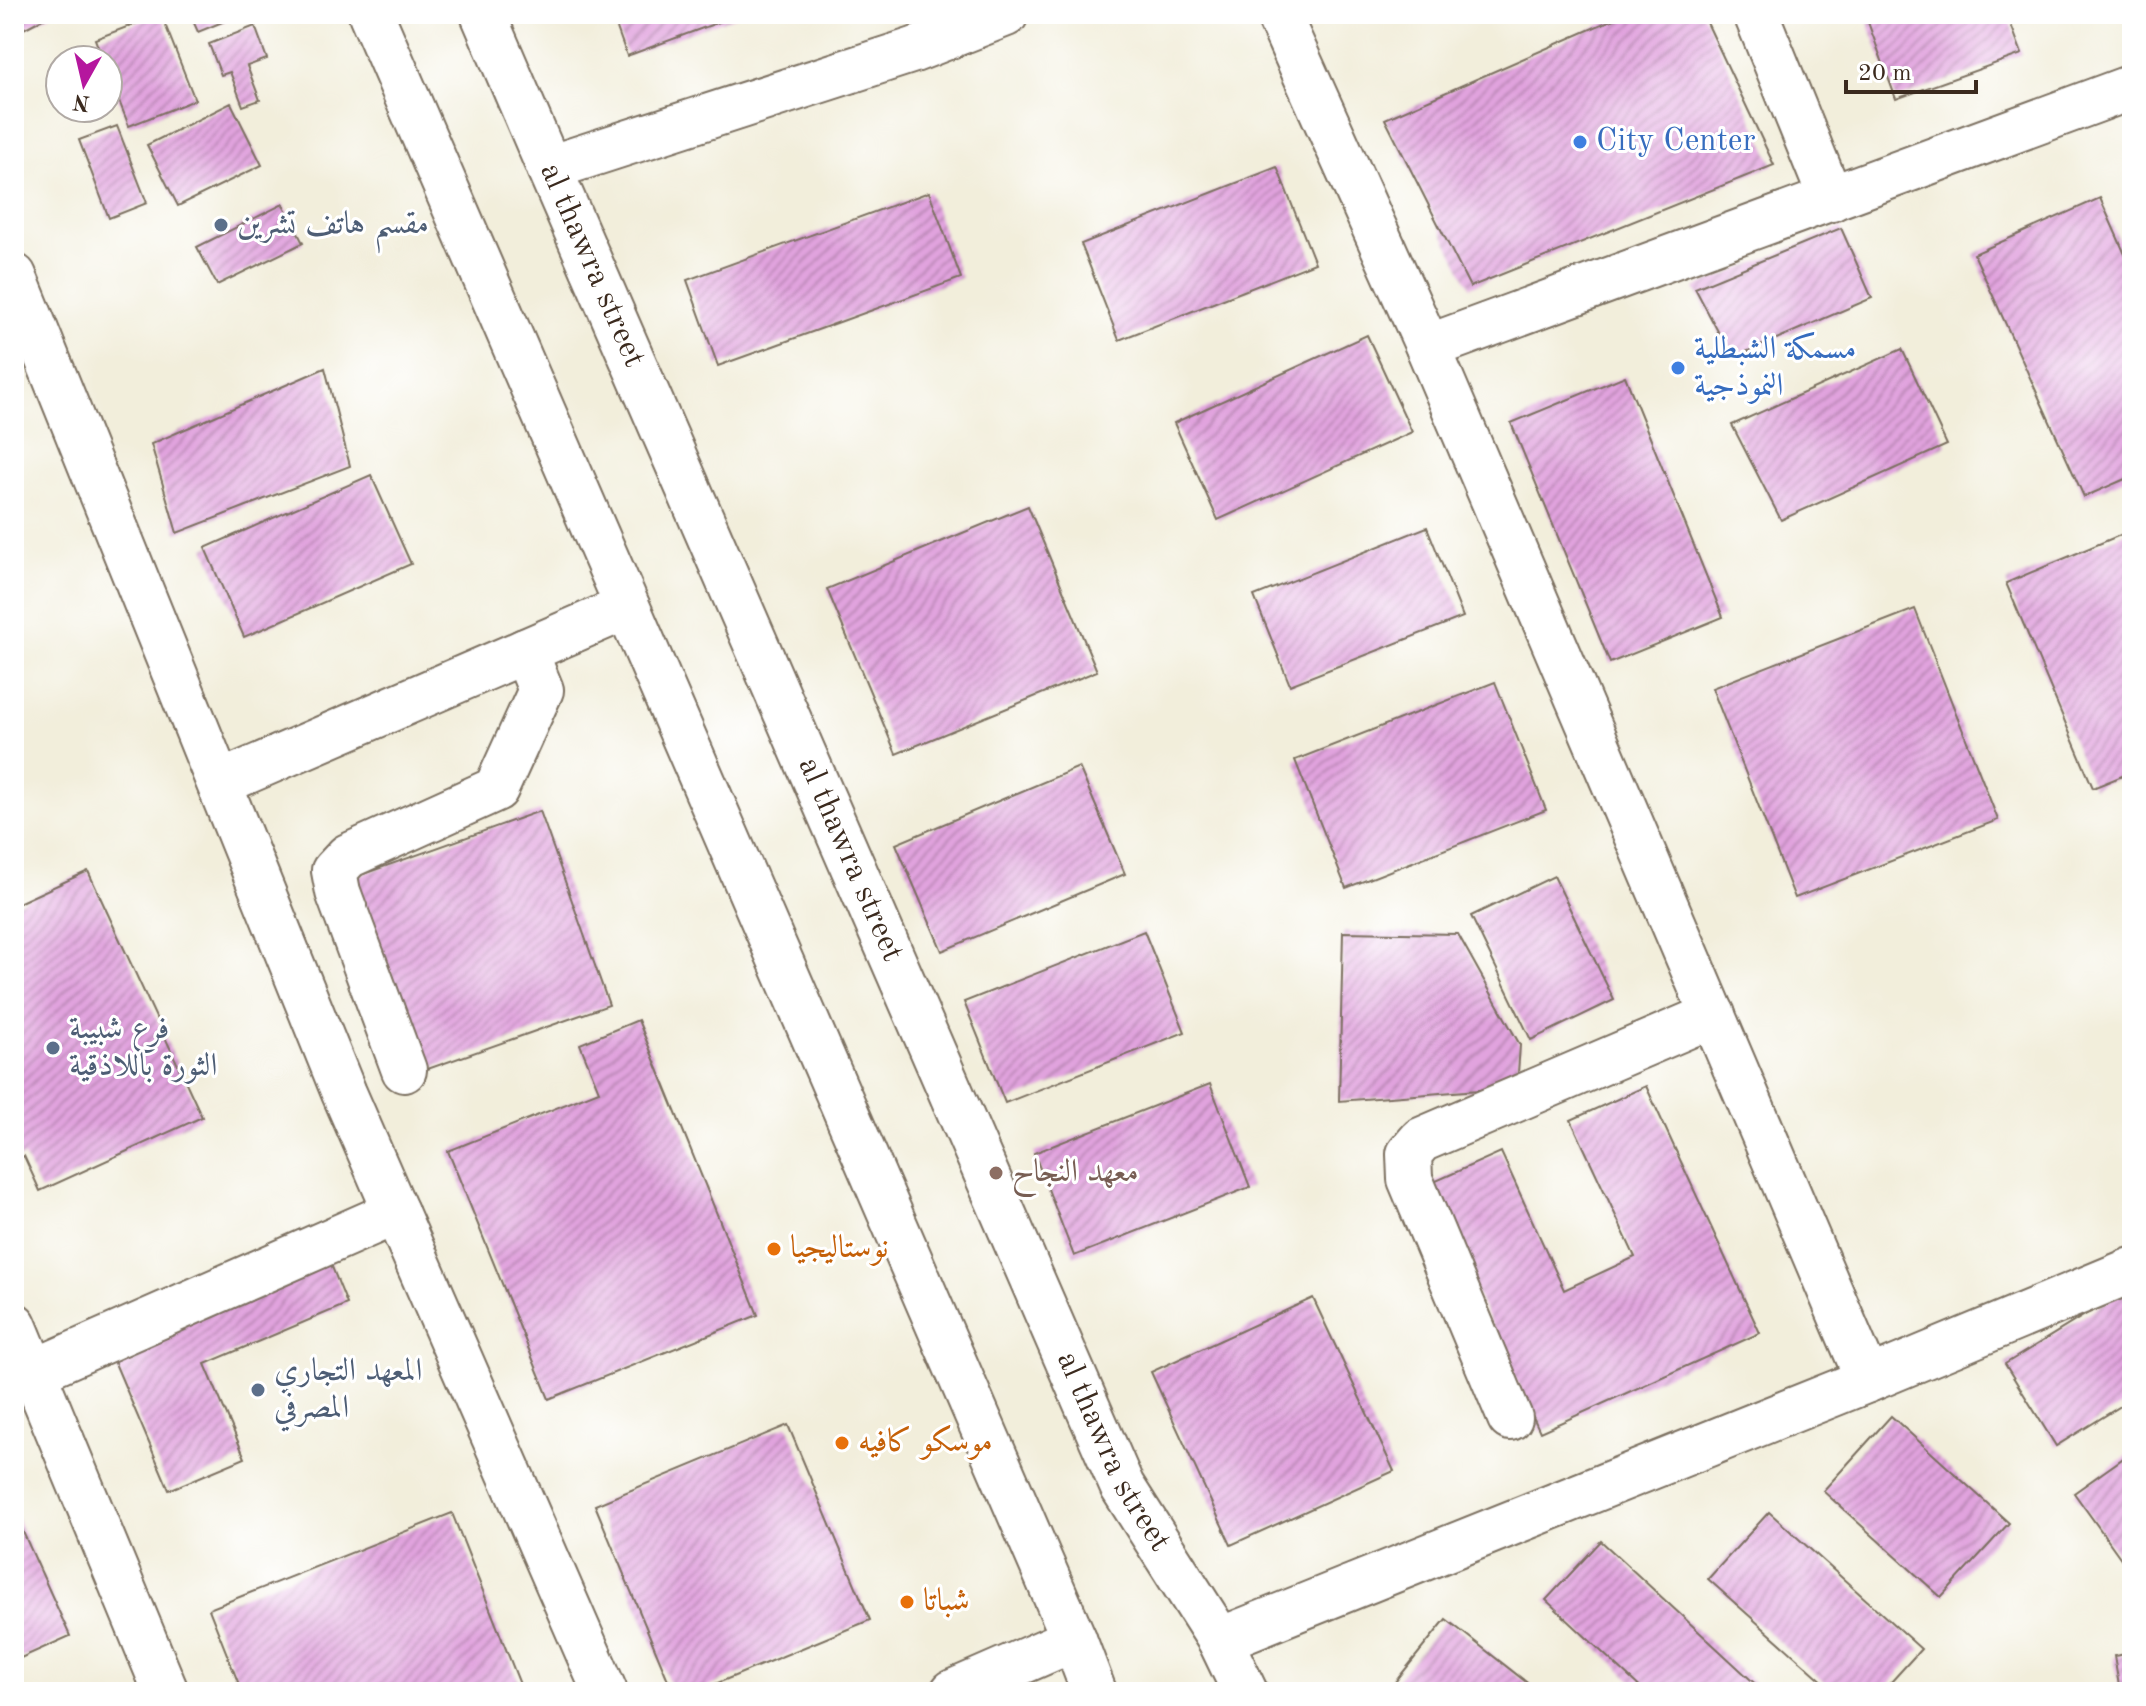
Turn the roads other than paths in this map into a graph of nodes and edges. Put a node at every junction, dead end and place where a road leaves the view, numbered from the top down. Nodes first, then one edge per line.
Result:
1 (371, 14) edge
2 (483, 14) edge
3 (1006, 14) edge
4 (1278, 14) edge
5 (1756, 14) edge
6 (908, 32) edge
7 (2132, 87) edge
8 (549, 168) junction
9 (1831, 199) junction
10 (14, 276) edge
11 (1428, 347) junction
12 (627, 607) junction
13 (525, 651) junction
14 (220, 783) junction
15 (1713, 1015) junction
16 (404, 1070) dead end
17 (396, 1212) junction
18 (2132, 1270) edge
19 (14, 1325) edge
20 (33, 1372) junction
21 (1868, 1380) junction
22 (1510, 1418) dead end
23 (1074, 1639) junction
24 (1220, 1640) junction
25 (1096, 1690) edge
26 (166, 1692) edge
27 (605, 1692) edge
28 (953, 1692) edge
29 (1213, 1692) edge
30 (1245, 1692) edge

1 - 12 street
2 - 8 street, al thawra street
3 - 6 street
4 - 11 street
5 - 9 street
6 - 8 street
7 - 9 street
8 - 24 street, al thawra street
9 - 11 street
10 - 14 street
11 - 15 street
12 - 13 street
12 - 23 street
13 - 14 street
13 - 16 street
14 - 17 street
15 - 21 street
15 - 22 street
17 - 20 street
17 - 27 street
18 - 21 street
19 - 20 street
20 - 26 street
21 - 24 street
23 - 25 street
23 - 28 street
24 - 29 street
24 - 30 street, al thawra street

